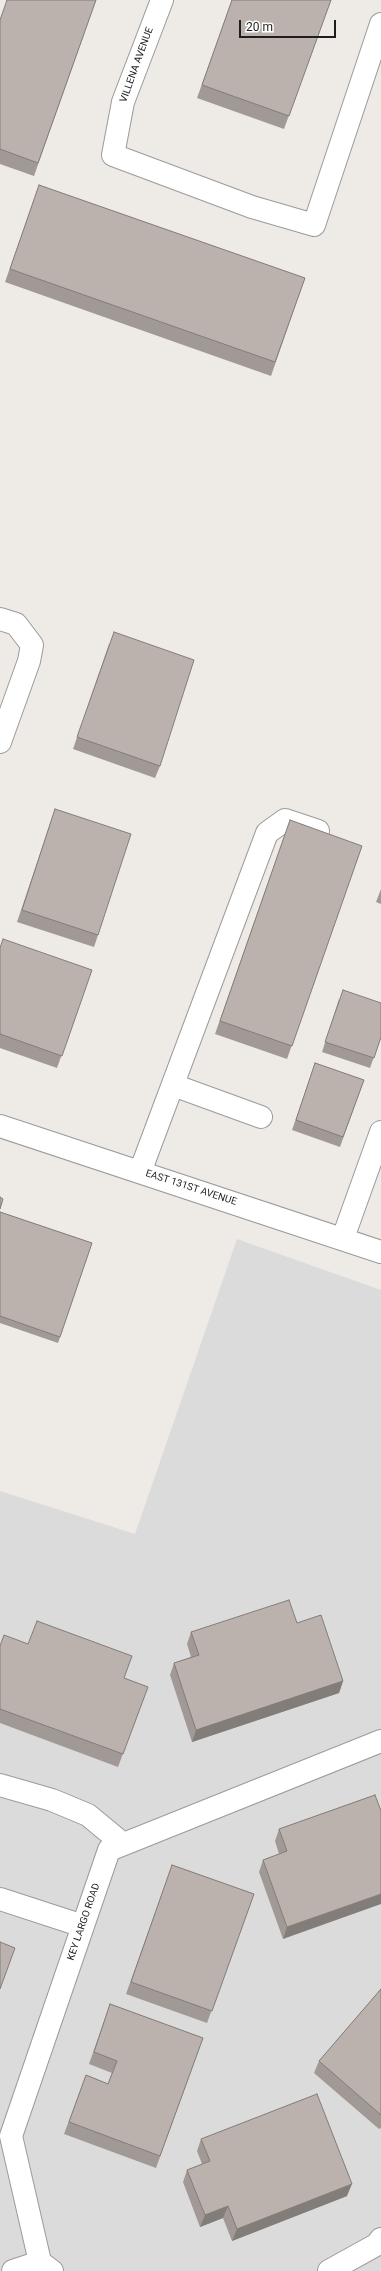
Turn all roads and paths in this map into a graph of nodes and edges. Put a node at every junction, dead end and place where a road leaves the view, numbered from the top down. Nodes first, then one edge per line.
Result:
1 (162, 0) edge
2 (381, 24) edge
3 (0, 619) edge
4 (0, 742) edge
5 (336, 837) edge
6 (172, 1085) junction
7 (261, 1117) dead end
8 (0, 1126) edge
9 (381, 1132) edge
10 (140, 1172) junction
11 (343, 1238) junction
12 (381, 1252) edge
13 (381, 1740) edge
14 (0, 1785) edge
15 (123, 1844) junction
16 (0, 1899) edge
17 (83, 1926) junction
18 (381, 2239) edge
19 (46, 2266) edge
20 (13, 2271) edge
21 (329, 2271) edge

1 - 2 street, VILLENA AVENUE
3 - 4 street
5 - 6 street
6 - 7 street
6 - 10 street
8 - 10 street, EAST 131ST AVENUE
9 - 11 street
10 - 11 street, EAST 131ST AVENUE
11 - 12 street, EAST 131ST AVENUE
13 - 15 street, KEY LARGO ROAD
14 - 15 street
15 - 17 street, KEY LARGO ROAD
16 - 17 street
17 - 19 street, KEY LARGO ROAD
18 - 21 street
19 - 20 street

